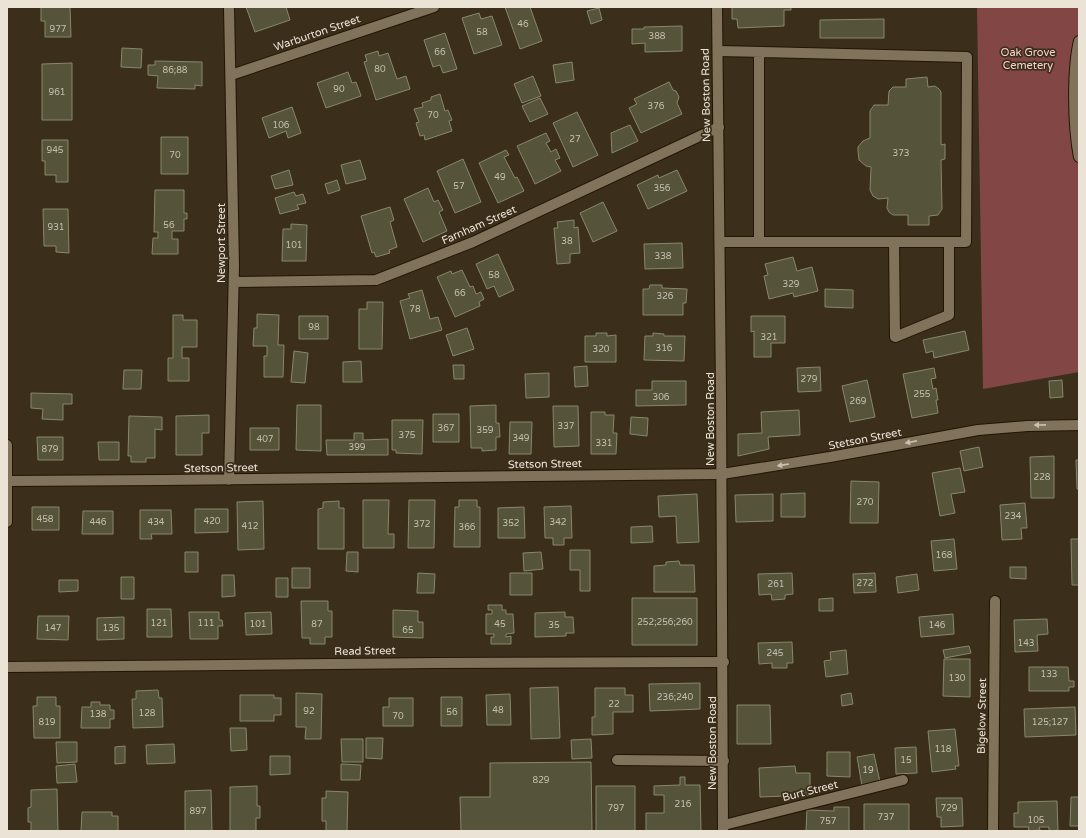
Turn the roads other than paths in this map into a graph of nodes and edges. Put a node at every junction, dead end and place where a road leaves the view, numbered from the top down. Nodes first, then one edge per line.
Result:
1 (229, 7) edge
2 (434, 7) edge
3 (717, 7) edge
4 (407, 12) edge
5 (1079, 41) edge
6 (718, 51) junction
7 (759, 52) junction
8 (230, 75) junction
9 (719, 127) junction
10 (1079, 157) edge
11 (720, 242) junction
12 (759, 242) junction
13 (894, 242) junction
14 (949, 242) junction
15 (234, 282) junction
16 (1079, 425) edge
17 (7, 445) edge
18 (722, 474) junction
19 (229, 480) junction
20 (7, 481) edge
21 (7, 522) edge
22 (995, 601) dead end
23 (724, 662) junction
24 (7, 667) edge
25 (617, 760) dead end
26 (724, 761) junction
27 (903, 780) dead end
28 (724, 828) edge
29 (993, 831) edge

1 - 8 street, Newport Street
2 - 4 street, Warburton Street
3 - 6 street, New Boston Road
4 - 8 street, Warburton Street
5 - 10 street
6 - 7 street
6 - 9 street, New Boston Road
7 - 12 street
7 - 14 street
8 - 15 street, Newport Street
9 - 11 street, New Boston Road
9 - 15 street, Farnham Street
11 - 12 street
11 - 18 street, New Boston Road
12 - 13 street
13 - 14 street
13 - 14 street
15 - 19 street, Newport Street
16 -> 18 street, Stetson Street
17 - 20 street
18 - 19 street, Stetson Street
18 - 23 street, New Boston Road
19 - 20 street, Stetson Street
20 - 21 street
22 - 29 street, Bigelow Street
23 - 24 street, Read Street
23 - 26 street, New Boston Road
25 - 26 street
26 - 28 street, New Boston Road
27 - 28 street, Burt Street

